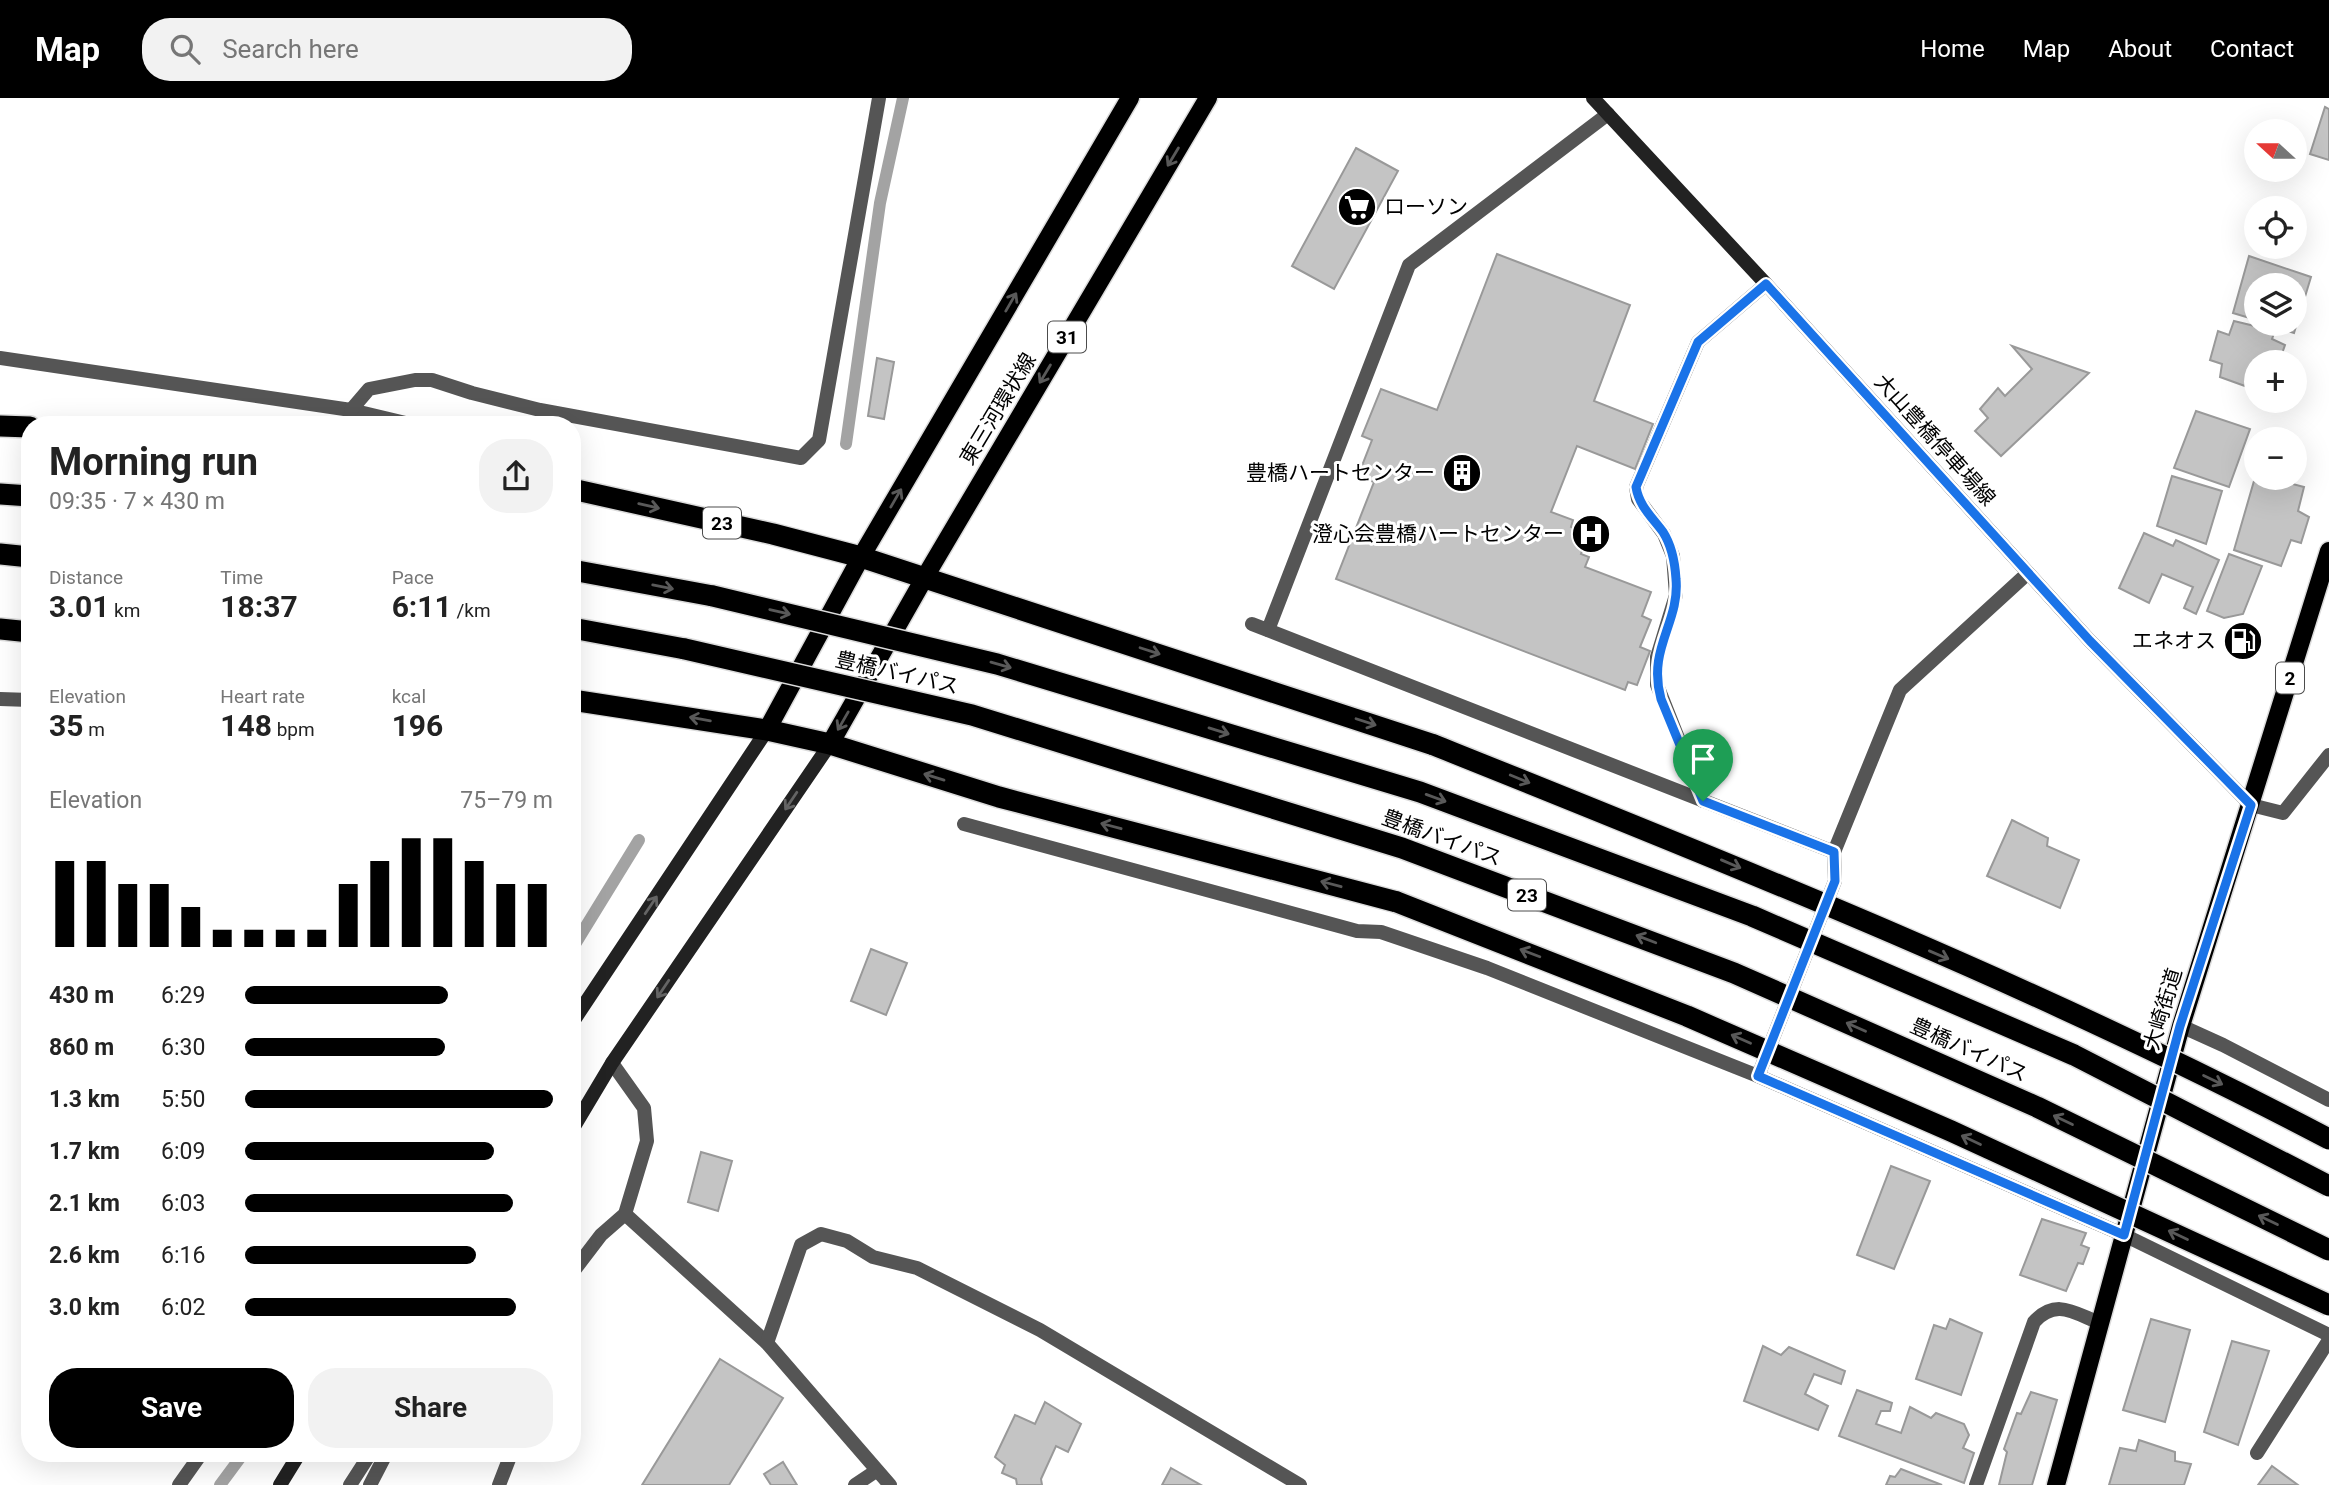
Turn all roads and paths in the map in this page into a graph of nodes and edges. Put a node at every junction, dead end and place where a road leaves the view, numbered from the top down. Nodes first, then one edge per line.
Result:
1 (878, 98) edge
2 (1130, 98) edge
3 (1208, 98) edge
4 (1593, 98) edge
5 (1608, 114) junction
6 (1766, 284) junction
7 (0, 358) edge
8 (351, 410) junction
9 (376, 416) edge
10 (573, 416) edge
11 (581, 418) edge
12 (0, 426) edge
13 (21, 427) edge
14 (581, 489) edge
15 (0, 494) edge
16 (21, 495) edge
17 (2329, 551) edge
18 (0, 554) edge
19 (21, 556) edge
20 (861, 557) junction
21 (581, 572) edge
22 (2028, 573) junction
23 (925, 576) junction
24 (1252, 624) dead end
25 (0, 629) edge
26 (581, 630) edge
27 (1268, 630) junction
28 (21, 631) edge
29 (0, 699) edge
30 (21, 700) edge
31 (581, 701) edge
32 (767, 730) junction
33 (830, 744) junction
34 (2329, 755) edge
35 (1703, 801) junction
36 (2251, 805) junction
37 (964, 824) dead end
38 (1834, 852) junction
39 (581, 1009) edge
40 (2180, 1026) junction
41 (612, 1063) junction
42 (1758, 1076) junction
43 (2329, 1100) edge
44 (581, 1115) edge
45 (2329, 1139) edge
46 (2329, 1186) edge
47 (625, 1214) junction
48 (2124, 1235) junction
49 (2329, 1250) edge
50 (581, 1262) edge
51 (2329, 1305) edge
52 (2100, 1323) junction
53 (2329, 1338) edge
54 (767, 1343) junction
55 (2257, 1452) dead end
56 (195, 1462) edge
57 (294, 1462) edge
58 (365, 1462) edge
59 (382, 1462) edge
60 (508, 1462) edge
61 (876, 1471) junction
62 (179, 1485) edge
63 (280, 1485) edge
64 (349, 1485) edge
65 (370, 1485) edge
66 (499, 1485) edge
67 (855, 1485) edge
68 (890, 1485) edge
69 (1300, 1485) edge
70 (1976, 1485) edge
71 (2056, 1485) edge

1 - 11 street
20 -> 2 main road, 東三河環状線
3 -> 23 main road, 東三河環状線 / 31
4 - 5 street, 大山豊橋停車場線
5 - 6 street, 大山豊橋停車場線
5 - 27 street
6 - 22 street, 大山豊橋停車場線
6 - 35 street
7 - 8 street
8 - 9 street
8 - 10 street
12 - 13 highway
14 -> 20 highway, 23
15 - 16 highway
17 - 36 main road, 大崎街道 / 2
18 - 19 highway
20 - 23 highway, 23
20 - 32 main road, 東三河環状線
21 -> 46 highway, 豊橋バイパス, bridge
22 - 36 street, 大山豊橋停車場線
22 - 38 street
23 -> 33 main road, 東三河環状線 / 31
23 -> 45 highway, 23, bridge
24 - 27 street
25 - 28 highway
49 -> 26 highway, 豊橋バイパス / 23, bridge
27 - 35 street
29 - 30 street
32 -> 31 highway, 23
32 - 33 highway, 23
39 -> 32 street
33 -> 41 street
51 -> 33 highway, 23, bridge
34 - 36 street
35 - 38 street
36 - 40 main road, 大崎街道 / 2
37 - 42 street
38 - 42 street
40 - 43 street
40 - 48 main road, 大崎街道 / 2
41 - 44 street
41 - 47 street
42 - 48 street
47 - 50 street
47 - 54 street
48 - 52 main road, 大崎街道 / 2
48 - 53 street
52 - 70 street
52 - 71 main road, 大崎街道 / 2
53 - 55 street
54 - 61 street
54 - 69 street
56 - 62 street
57 - 63 street
58 - 64 street
59 - 65 street
60 - 66 street
61 - 67 street
61 - 68 street

